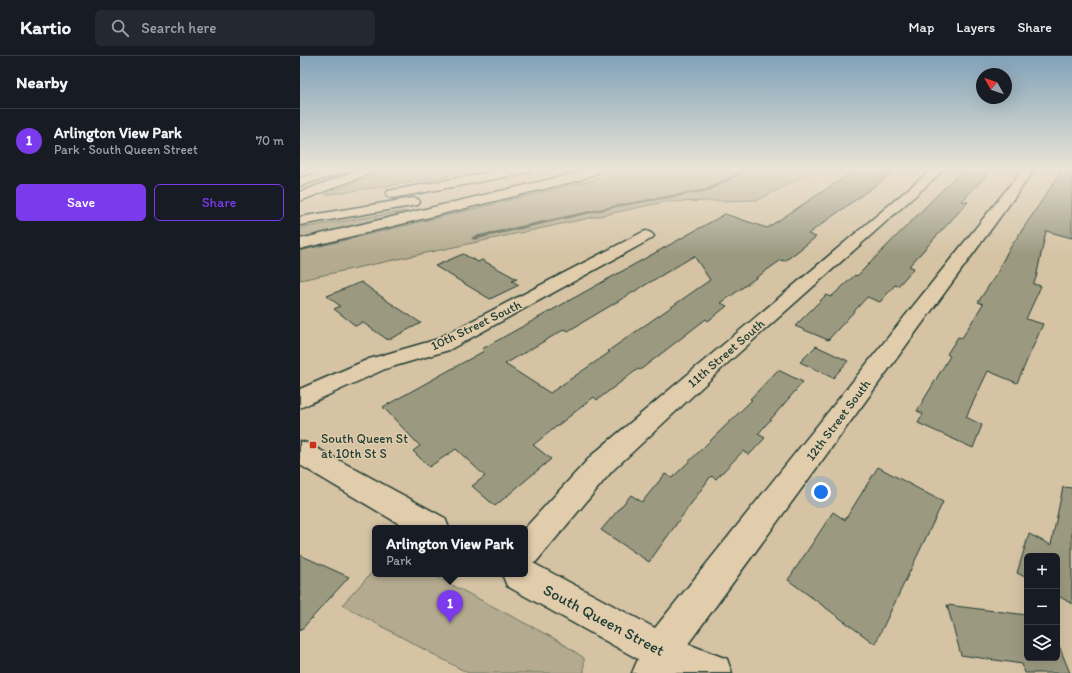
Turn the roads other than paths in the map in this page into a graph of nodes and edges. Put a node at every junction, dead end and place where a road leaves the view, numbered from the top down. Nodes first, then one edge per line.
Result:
1 (316, 198) edge
2 (360, 198) edge
3 (438, 198) edge
4 (490, 198) edge
5 (906, 198) edge
6 (1008, 198) edge
7 (302, 205) edge
8 (300, 221) edge
9 (646, 236) dead end
10 (300, 244) edge
11 (300, 400) edge
12 (300, 452) edge
13 (429, 525) edge
14 (528, 548) edge
15 (524, 577) edge
16 (656, 662) edge
17 (713, 673) edge

1 - 7 main road
2 - 7 main road
3 - 8 main road
4 - 10 main road
5 - 14 main road, 11th Street South
6 - 16 main road, 12th Street South
9 - 11 main road, 10th Street South
12 - 13 main road
15 - 16 main road, South Queen Street
16 - 17 main road, South Queen Street

